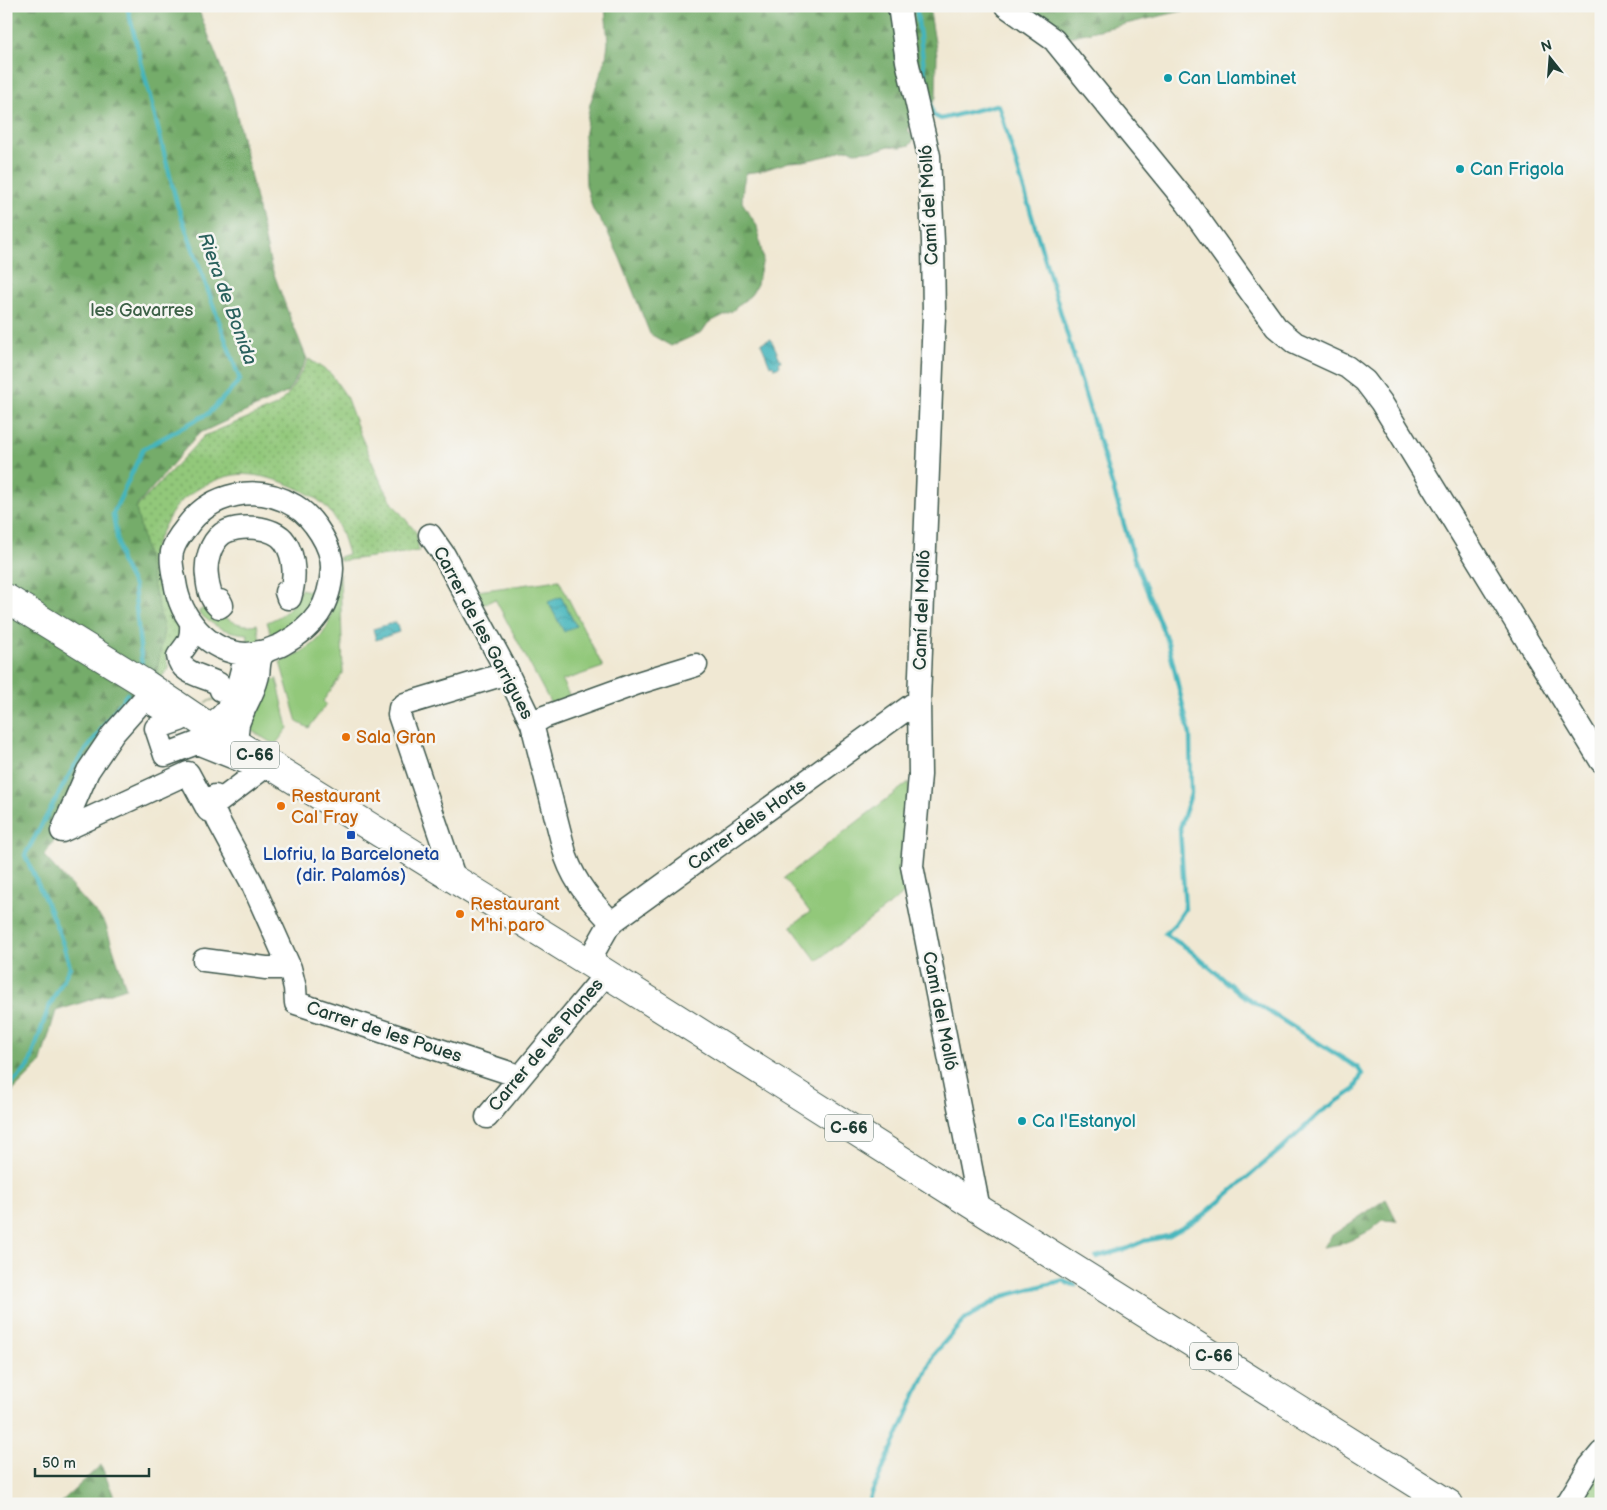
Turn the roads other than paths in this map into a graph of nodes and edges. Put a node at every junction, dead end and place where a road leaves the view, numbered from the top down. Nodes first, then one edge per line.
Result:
1 (898, 6) edge
2 (1006, 6) edge
3 (430, 535) dead end
4 (286, 592) dead end
5 (6, 598) edge
6 (220, 601) dead end
7 (191, 624) junction
8 (255, 652) junction
9 (696, 665) dead end
10 (508, 673) junction
11 (221, 690) dead end
12 (919, 700) junction
13 (532, 724) junction
14 (206, 725) junction
15 (236, 743) junction
16 (1601, 760) edge
17 (263, 765) junction
18 (212, 806) junction
19 (455, 880) junction
20 (612, 923) junction
21 (204, 960) dead end
22 (290, 968) junction
23 (597, 968) junction
24 (519, 1076) junction
25 (486, 1117) dead end
26 (979, 1210) junction
27 (1601, 1453) edge
28 (1449, 1504) edge
29 (1567, 1504) edge

1 - 12 street, Camí del Molló
2 - 16 street
3 - 10 street, Carrer de les Garrigues
4 - 6 street
5 - 14 main road, C-66
7 - 8 street
7 - 8 street
7 - 11 street
8 - 14 street
8 - 15 street
9 - 13 street
10 - 13 street, Carrer de les Garrigues
10 - 19 street
12 - 20 street, Carrer dels Horts
12 - 26 street, Camí del Molló
13 - 20 street, Carrer de les Garrigues
14 - 15 main road, C-66
15 - 17 main road, C-66
17 - 18 street
17 - 18 street, Carrer de les Poues
17 - 19 main road, C-66
18 - 22 street, Carrer de les Poues
19 - 23 main road, C-66
20 - 23 street, Carrer dels Horts
21 - 22 street
22 - 24 street, Carrer de les Poues
23 - 24 street, Carrer de les Planes
23 - 26 main road, C-66
24 - 25 street, Carrer de les Planes
26 - 28 main road, C-66
27 - 29 street

